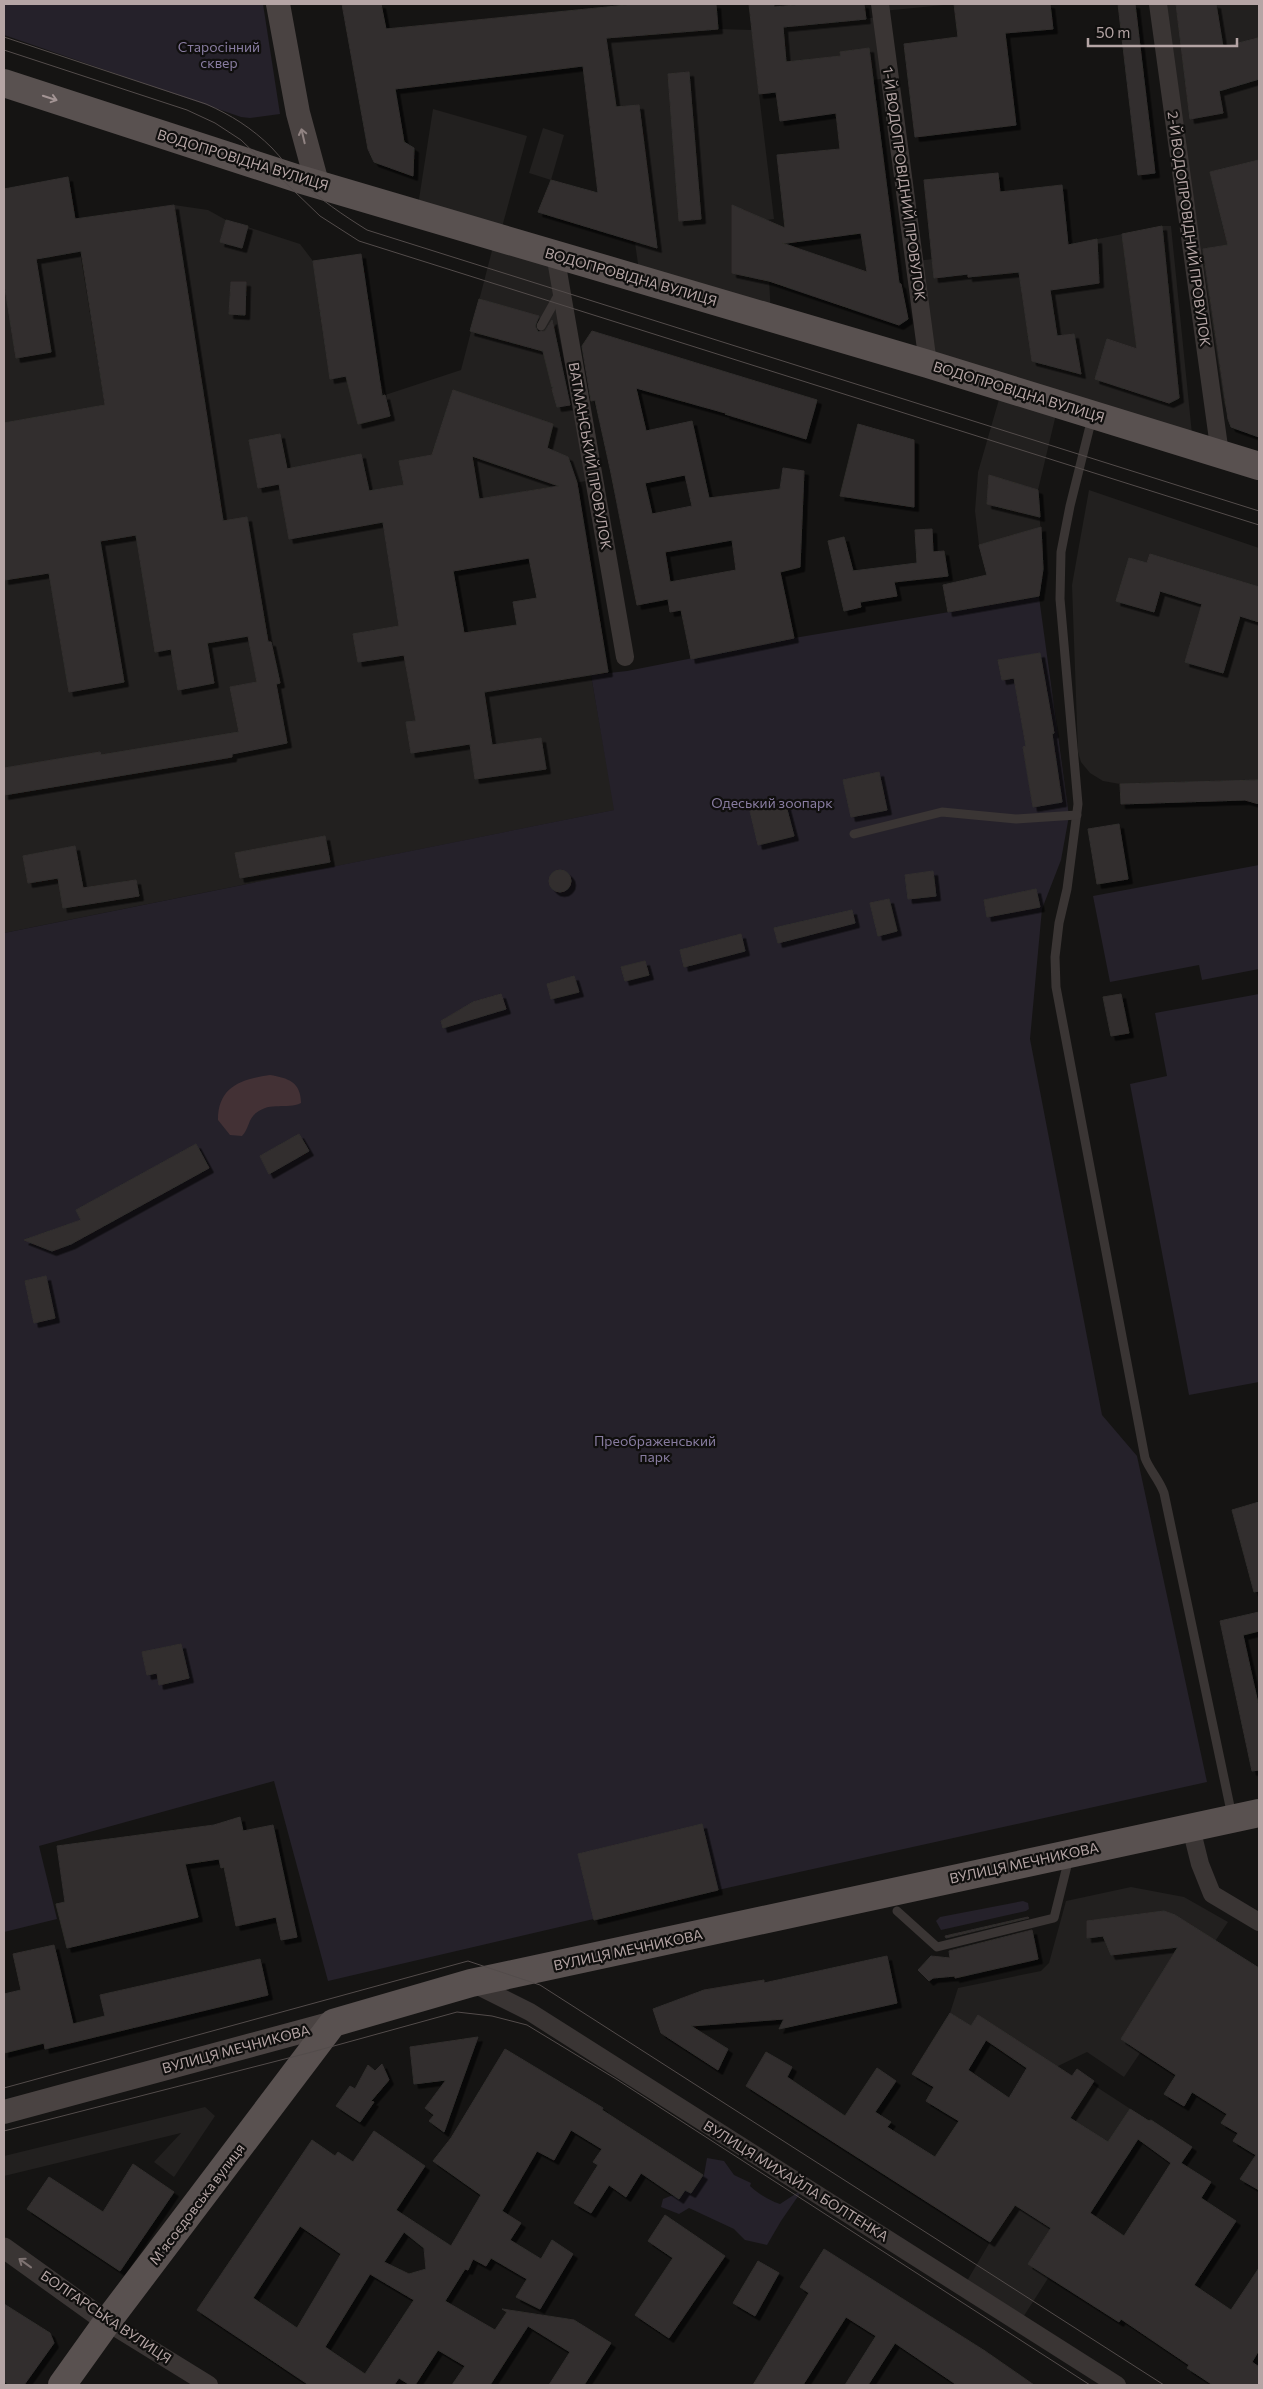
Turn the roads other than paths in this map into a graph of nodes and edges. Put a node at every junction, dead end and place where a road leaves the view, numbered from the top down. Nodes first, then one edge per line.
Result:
1 (278, 4) edge
2 (880, 4) edge
3 (1158, 4) edge
4 (4, 83) edge
5 (316, 183) junction
6 (555, 254) junction
7 (561, 290) junction
8 (541, 326) dead end
9 (928, 364) junction
10 (1092, 415) junction
11 (1220, 454) junction
12 (1259, 466) edge
13 (625, 657) dead end
14 (1076, 815) junction
15 (854, 834) dead end
16 (1259, 1813) edge
17 (1232, 1818) junction
18 (1191, 1828) junction
19 (1071, 1853) junction
20 (897, 1911) dead end
21 (1259, 1922) edge
22 (471, 1983) junction
23 (333, 2023) junction
24 (4, 2112) edge
25 (4, 2248) edge
26 (107, 2322) junction
27 (62, 2385) edge
28 (209, 2385) edge
29 (1117, 2385) edge

5 -> 1 main road
2 - 9 street, 1-Й ВОДОПРОВІДНИЙ ПРОВУЛОК
3 - 11 street, 2-Й ВОДОПРОВІДНИЙ ПРОВУЛОК
4 -> 5 main road, ВОДОПРОВІДНА ВУЛИЦЯ
5 - 6 main road, ВОДОПРОВІДНА ВУЛИЦЯ
6 - 7 street, ВАТМАНСЬКИЙ ПРОВУЛОК
6 - 9 main road, ВОДОПРОВІДНА ВУЛИЦЯ
7 - 8 lane
7 - 13 street, ВАТМАНСЬКИЙ ПРОВУЛОК
9 - 10 main road, ВОДОПРОВІДНА ВУЛИЦЯ
10 - 11 main road, ВОДОПРОВІДНА ВУЛИЦЯ
10 - 14 lane
11 - 12 main road, ВОДОПРОВІДНА ВУЛИЦЯ
14 - 15 lane
14 - 17 lane
16 - 17 main road, ВУЛИЦЯ МЕЧНИКОВА
17 - 18 main road, ВУЛИЦЯ МЕЧНИКОВА
18 - 19 main road, ВУЛИЦЯ МЕЧНИКОВА
18 - 21 street
19 - 20 lane
19 - 22 main road, ВУЛИЦЯ МЕЧНИКОВА
22 - 23 main road, ВУЛИЦЯ МЕЧНИКОВА
22 - 29 street, ВУЛИЦЯ МИХАЙЛА БОЛТЕНКА
23 - 24 main road, ВУЛИЦЯ МЕЧНИКОВА
23 - 26 main road, Мʼясоєдовська вулиця
26 -> 25 street, БОЛГАРСЬКА ВУЛИЦЯ
26 - 27 main road, Мʼясоєдовська вулиця
26 - 28 street, БОЛГАРСЬКА ВУЛИЦЯ

